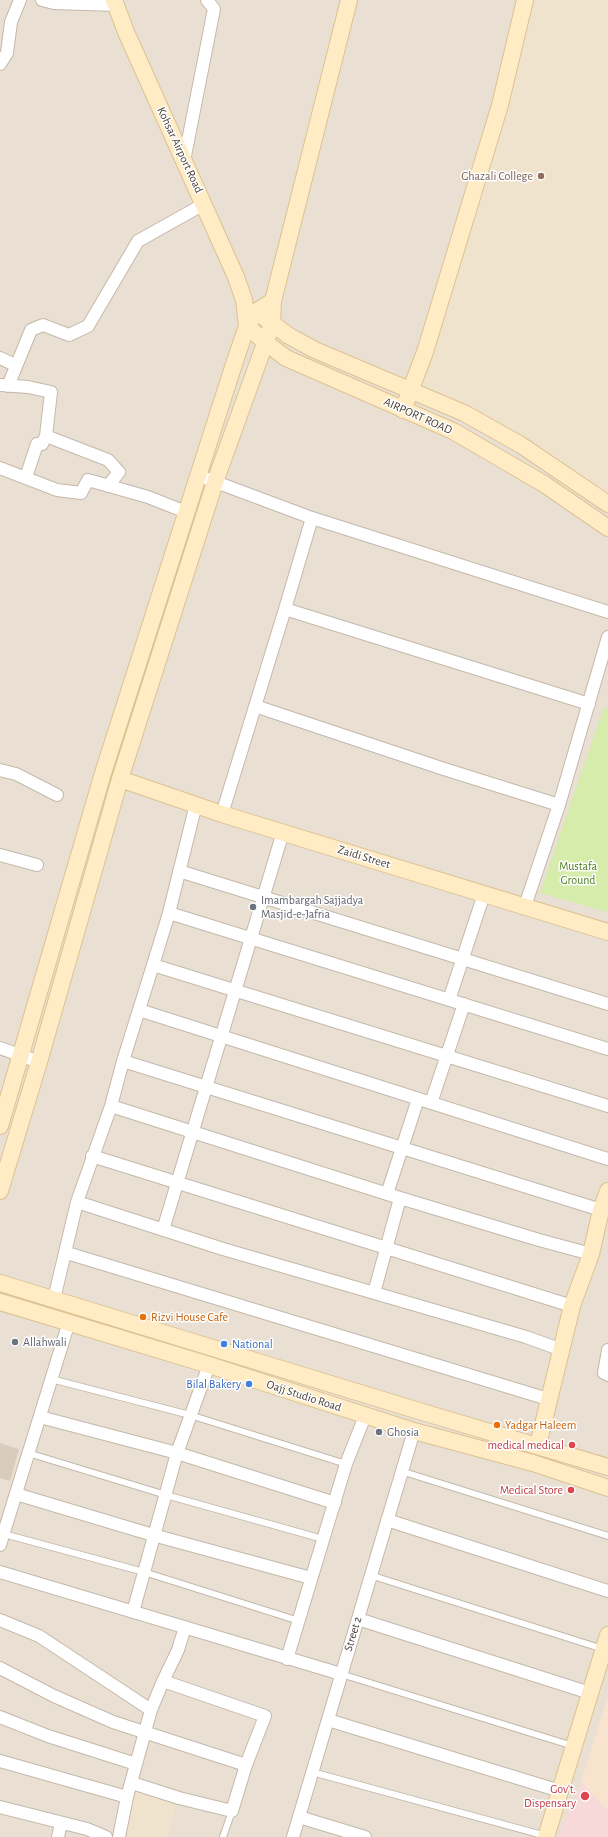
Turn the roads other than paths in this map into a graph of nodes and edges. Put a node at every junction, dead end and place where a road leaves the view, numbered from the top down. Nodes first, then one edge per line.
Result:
1 (20, 0) edge
2 (42, 0) edge
3 (207, 0) edge
4 (349, 0) edge
5 (525, 0) edge
6 (115, 2) edge
7 (0, 64) edge
8 (184, 161) junction
9 (204, 204) junction
10 (244, 300) junction
11 (272, 301) junction
12 (257, 311) junction
13 (272, 324) junction
14 (248, 326) junction
15 (265, 342) junction
16 (0, 358) edge
17 (15, 365) junction
18 (4, 385) edge
19 (410, 390) junction
20 (403, 410) junction
21 (46, 436) junction
22 (0, 468) edge
23 (197, 475) junction
24 (26, 477) junction
25 (215, 482) junction
26 (108, 486) junction
27 (608, 504) edge
28 (186, 512) junction
29 (312, 518) junction
30 (608, 528) edge
31 (285, 609) junction
32 (608, 612) edge
33 (608, 637) edge
34 (589, 704) junction
35 (255, 706) junction
36 (0, 770) edge
37 (120, 779) junction
38 (57, 795) dead end
39 (196, 804) junction
40 (559, 805) junction
41 (222, 814) junction
42 (283, 832) junction
43 (0, 855) edge
44 (37, 865) dead end
45 (180, 871) junction
46 (484, 894) junction
47 (264, 897) junction
48 (525, 906) junction
49 (169, 913) junction
50 (608, 932) edge
51 (251, 938) junction
52 (462, 959) junction
53 (154, 965) junction
54 (236, 990) junction
55 (449, 1000) junction
56 (464, 1004) junction
57 (608, 1004) edge
58 (139, 1010) junction
59 (222, 1036) junction
60 (0, 1048) edge
61 (608, 1049) edge
62 (21, 1055) junction
63 (446, 1056) junction
64 (123, 1061) junction
65 (39, 1062) junction
66 (206, 1087) junction
67 (418, 1099) junction
68 (431, 1103) junction
69 (111, 1106) junction
70 (608, 1106) edge
71 (0, 1126) edge
72 (193, 1133) junction
73 (402, 1148) junction
74 (92, 1156) junction
75 (608, 1159) edge
76 (178, 1183) junction
77 (0, 1191) edge
78 (608, 1191) edge
79 (387, 1194) junction
80 (400, 1198) junction
81 (78, 1202) junction
82 (601, 1210) junction
83 (163, 1230) junction
84 (386, 1248) junction
85 (67, 1253) junction
86 (591, 1254) junction
87 (0, 1283) edge
88 (374, 1293) junction
89 (54, 1299) junction
90 (0, 1302) edge
91 (572, 1306) junction
92 (69, 1322) junction
93 (562, 1350) junction
94 (608, 1350) edge
95 (209, 1365) junction
96 (608, 1375) edge
97 (51, 1379) junction
98 (548, 1399) junction
99 (190, 1415) junction
100 (40, 1416) junction
101 (365, 1416) junction
102 (414, 1431) junction
103 (538, 1445) junction
104 (28, 1453) junction
105 (177, 1453) junction
106 (532, 1463) junction
107 (346, 1464) junction
108 (608, 1467) edge
109 (401, 1471) junction
110 (608, 1488) edge
111 (16, 1494) junction
112 (166, 1495) junction
113 (335, 1503) junction
114 (388, 1520) junction
115 (153, 1535) junction
116 (608, 1536) edge
117 (1, 1537) edge
118 (323, 1539) junction
119 (0, 1572) edge
120 (144, 1572) junction
121 (370, 1575) junction
122 (311, 1578) junction
123 (608, 1591) edge
124 (133, 1612) junction
125 (358, 1619) junction
126 (0, 1620) edge
127 (299, 1621) junction
128 (185, 1627) junction
129 (606, 1642) edge
130 (287, 1659) junction
131 (0, 1668) edge
132 (341, 1674) junction
133 (163, 1681) junction
134 (590, 1693) junction
135 (151, 1710) junction
136 (0, 1717) edge
137 (328, 1720) junction
138 (145, 1732) junction
139 (574, 1746) junction
140 (0, 1761) edge
141 (136, 1764) junction
142 (246, 1765) junction
143 (312, 1772) junction
144 (132, 1783) junction
145 (560, 1791) junction
146 (127, 1797) junction
147 (0, 1807) edge
148 (232, 1811) junction
149 (299, 1818) junction
150 (62, 1823) junction
151 (58, 1837) edge
152 (106, 1837) edge
153 (119, 1837) edge
154 (223, 1837) edge
155 (293, 1837) edge
156 (365, 1837) edge
157 (546, 1837) edge

1 - 7 street
2 - 6 street
3 - 8 street
4 - 11 street
5 - 19 street
6 - 8 street, Kohsar Airport Road
8 - 9 street, Kohsar Airport Road
9 - 10 street, Kohsar Airport Road
9 - 17 street
10 - 12 street
10 - 14 street
11 - 12 street
11 - 13 street
12 - 13 street
12 - 14 street
13 - 15 street
13 - 19 street
14 - 15 street, AIRPORT ROAD
14 - 23 street
15 - 20 street, AIRPORT ROAD
15 - 25 street
16 - 17 street
17 - 18 street
18 - 21 street
19 - 20 street
19 - 27 street
20 - 30 street, AIRPORT ROAD
21 - 24 street
21 - 26 street
22 - 24 street
23 - 25 street
23 - 28 street
24 - 26 street
25 - 29 street
25 - 37 street
26 - 28 street
28 - 62 street
29 - 31 street
29 - 32 street
31 - 34 street
31 - 35 street
33 - 34 street
34 - 40 street
35 - 40 street
35 - 41 street
36 - 38 street
37 - 39 street, Zaidi Street
37 - 65 street
39 - 41 street, Zaidi Street
39 - 45 street
40 - 48 street
41 - 42 street, Zaidi Street
42 - 46 street, Zaidi Street
42 - 47 street
43 - 44 street
45 - 47 street
45 - 49 street
46 - 48 street, Zaidi Street
46 - 52 street
47 - 51 street
47 - 52 street
48 - 50 street, Zaidi Street
49 - 51 street
49 - 53 street
51 - 54 street
51 - 55 street
52 - 55 street
52 - 57 street
53 - 54 street
53 - 58 street
54 - 59 street
54 - 63 street
55 - 56 street
56 - 61 street
56 - 63 street
58 - 59 street
58 - 64 street
59 - 66 street
59 - 67 street
60 - 62 street
62 - 65 street
62 - 71 street
63 - 68 street
63 - 70 street
64 - 66 street
64 - 69 street
65 - 77 street
66 - 72 street
66 - 73 street
67 - 68 street
67 - 73 street
68 - 75 street
69 - 72 street
69 - 74 street
72 - 76 street
72 - 79 street
73 - 79 street
73 - 82 street
74 - 76 street
74 - 81 street
76 - 83 street
76 - 84 street
78 - 82 street
79 - 80 street
80 - 84 street
80 - 86 street
81 - 83 street
81 - 85 street
82 - 86 street
83 - 88 street
84 - 88 street
84 - 91 street
85 - 89 street
85 - 98 street
86 - 91 street
87 - 89 street, Oajj Studio Road
88 - 93 street
89 - 103 street, Oajj Studio Road
90 - 92 street, Oajj Studio Road
91 - 93 street
92 - 95 street, Oajj Studio Road
92 - 97 street
93 - 98 street
94 - 96 street
95 - 99 street
95 - 101 street, Oajj Studio Road
97 - 99 lane
97 - 100 street
98 - 103 street
99 - 105 street
99 - 107 lane
100 - 104 street
100 - 105 street
101 - 102 street, Oajj Studio Road
101 - 107 street
102 - 106 street, Oajj Studio Road
102 - 109 street, Street 2
103 - 106 street
103 - 108 street, Oajj Studio Road
104 - 111 street
104 - 112 lane
105 - 112 street
105 - 113 street
106 - 110 street, Oajj Studio Road
107 - 113 street
109 - 114 street, Street 2
109 - 116 lane
111 - 115 street
111 - 117 street
112 - 115 street
112 - 118 lane
113 - 118 street
114 - 121 street, Street 2
114 - 123 street
115 - 120 street
115 - 122 street
117 - 120 lane
118 - 122 street
119 - 124 street
120 - 124 street
120 - 127 lane
121 - 125 street, Street 2
121 - 129 lane
122 - 127 street
124 - 128 street
125 - 132 street, Street 2
125 - 134 street
126 - 135 street
127 - 130 street
128 - 130 street
128 - 133 street
129 - 134 street
130 - 132 street
131 - 138 street
132 - 137 street, Street 2
132 - 139 lane
133 - 135 street
133 - 142 street
134 - 139 street
135 - 138 street
136 - 141 street
137 - 143 street, Street 2
137 - 145 street
138 - 141 street
138 - 142 street
139 - 145 street
140 - 146 street
141 - 144 street
142 - 148 street
143 - 149 street, Street 2
143 - 157 lane
144 - 146 street
144 - 148 street
145 - 157 street
146 - 153 street
147 - 150 street
148 - 154 lane
149 - 155 street, Street 2
149 - 156 street
150 - 151 street
150 - 152 street

